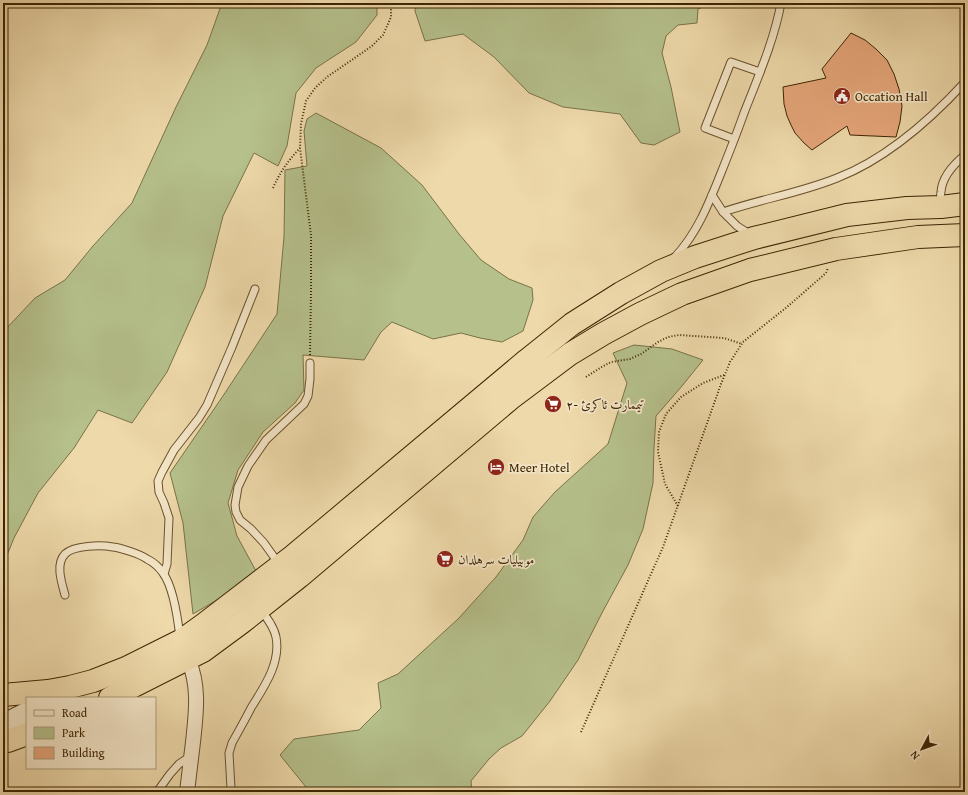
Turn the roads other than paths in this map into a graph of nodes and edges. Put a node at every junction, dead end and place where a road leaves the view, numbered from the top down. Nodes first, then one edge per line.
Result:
1 (781, 3) edge
2 (760, 72) junction
3 (965, 82) edge
4 (734, 140) junction
5 (965, 155) edge
6 (712, 195) junction
7 (965, 204) edge
8 (941, 207) junction
9 (724, 212) junction
10 (965, 235) edge
11 (754, 238) junction
12 (661, 271) junction
13 (255, 289) dead end
14 (310, 363) road end
15 (281, 566) junction
16 (164, 574) junction
17 (65, 595) dead end
18 (260, 608) junction
19 (184, 650) junction
20 (62, 693) edge
21 (3, 696) edge
22 (112, 697) edge
23 (26, 714) edge
24 (9, 737) edge
25 (192, 756) junction
26 (231, 788) dead end
27 (157, 792) edge
28 (187, 792) edge

1 - 2 lane
2 - 4 lane
2 - 4 lane
3 - 9 lane
4 - 6 lane
5 - 8 lane
6 - 9 lane
6 - 12 lane
7 - 8 highway
8 - 11 highway
9 - 11 lane
10 - 18 highway
11 - 12 highway
12 - 15 highway
13 - 16 lane
14 - 15 lane
15 - 19 highway
16 - 17 lane
16 - 19 lane
18 - 19 highway
18 - 26 lane
19 - 20 highway
19 - 22 highway
19 - 25 street
20 - 21 highway
23 - 24 street
25 - 27 lane
25 - 28 street

